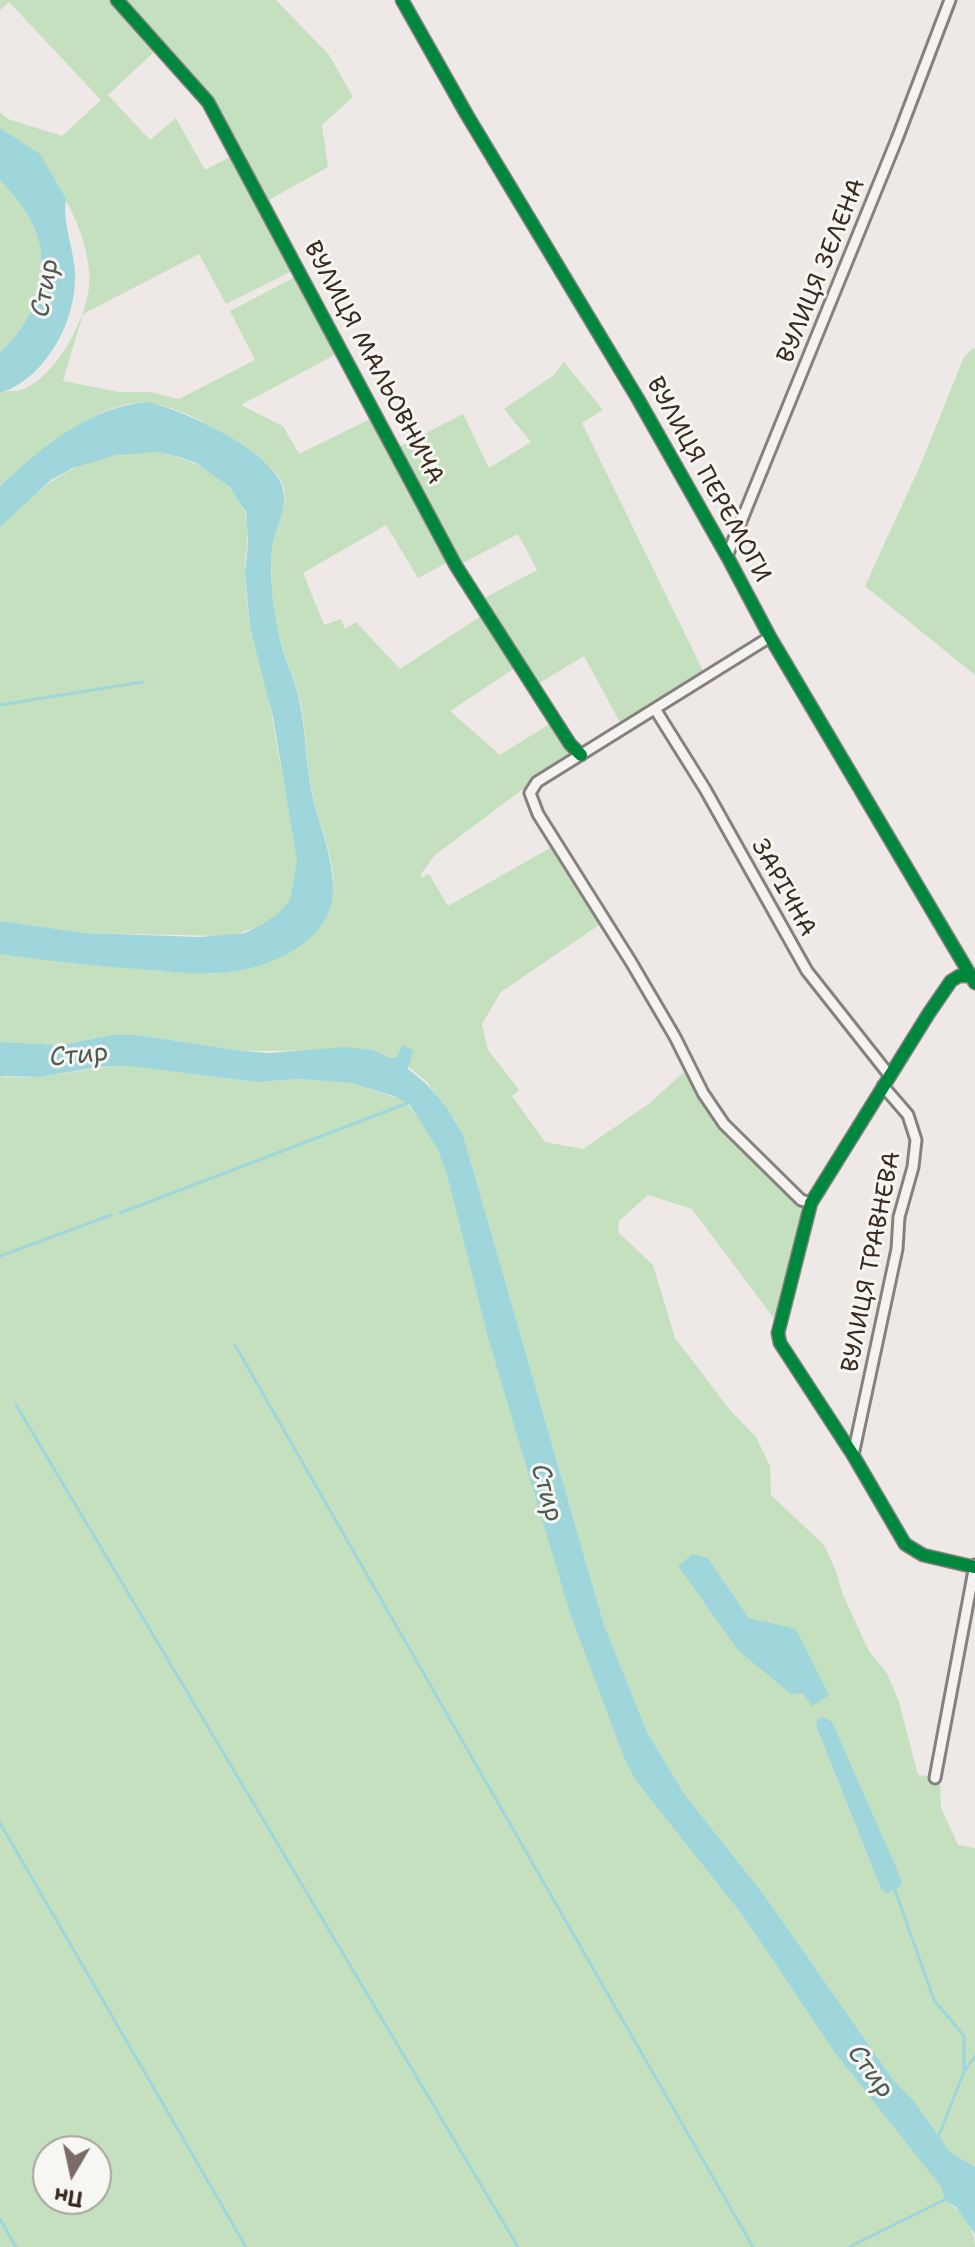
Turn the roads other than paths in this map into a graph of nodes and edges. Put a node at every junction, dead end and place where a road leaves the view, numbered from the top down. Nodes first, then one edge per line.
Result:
1 (117, 0) edge
2 (402, 0) edge
3 (950, 0) edge
4 (727, 556) junction
5 (770, 637) junction
6 (655, 709) junction
7 (581, 755) junction
8 (973, 980) edge
9 (890, 1076) junction
10 (883, 1086) junction
11 (811, 1203) junction
12 (853, 1455) junction
13 (975, 1566) edge
14 (935, 1778) dead end

1 - 7 street, ВУЛИЦЯ МАЛЬОВНИЧА
2 - 4 street, ВУЛИЦЯ ПЕРЕМОГИ
3 - 4 street, ВУЛИЦЯ ЗЕЛЕНА
4 - 5 street, ВУЛИЦЯ ПЕРЕМОГИ
5 - 6 street
5 - 8 street, ВУЛИЦЯ ПЕРЕМОГИ
6 - 7 street
6 - 9 street, ЗАРІЧНА
7 - 11 street
8 - 9 street
9 - 10 street
10 - 11 street
10 - 12 street, ВУЛИЦЯ ТРАВНЕВА
11 - 12 street
12 - 13 street
13 - 14 street

